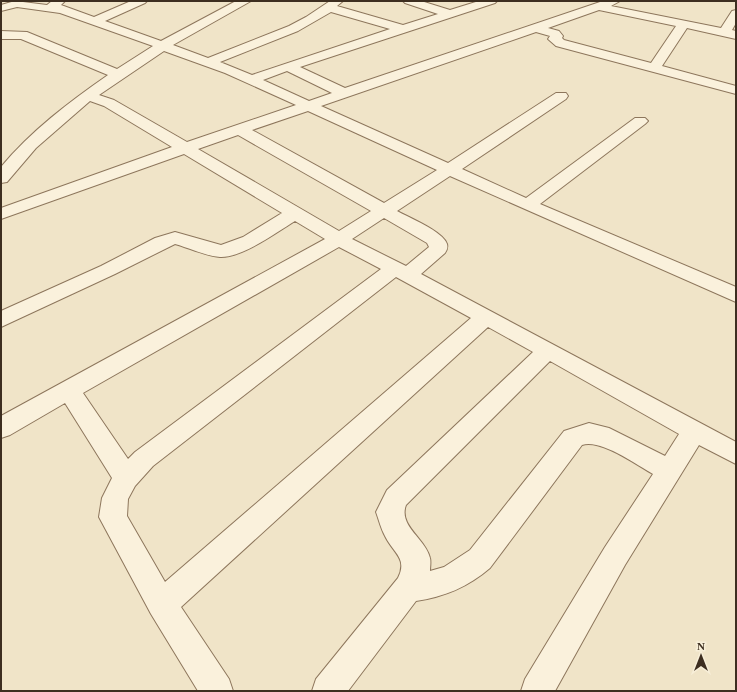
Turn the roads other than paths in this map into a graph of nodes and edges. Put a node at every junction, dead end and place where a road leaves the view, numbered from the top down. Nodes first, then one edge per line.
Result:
1 (141, 1) edge
2 (245, 1) edge
3 (409, 1) edge
4 (491, 1) edge
5 (576, 1) edge
6 (614, 1) edge
7 (58, 5) edge
8 (334, 5) edge
9 (598, 6) junction
10 (1, 8) edge
11 (736, 13) edge
12 (450, 14) junction
13 (93, 22) junction
14 (683, 25) junction
15 (537, 28) junction
16 (402, 29) junction
17 (730, 34) edge
18 (1, 35) edge
19 (162, 46) junction
20 (208, 62) junction
21 (288, 66) junction
22 (654, 68) junction
23 (116, 74) junction
24 (251, 80) junction
25 (736, 90) edge
26 (346, 94) junction
27 (88, 96) junction
28 (561, 96) dead end
29 (308, 107) junction
30 (640, 121) dead end
31 (240, 130) junction
32 (185, 148) junction
33 (8, 156) edge
34 (449, 170) junction
35 (1, 178) edge
36 (527, 205) junction
37 (383, 210) junction
38 (295, 213) junction
39 (1, 214) edge
40 (339, 239) junction
41 (402, 271) junction
42 (736, 295) edge
43 (486, 317) junction
44 (1, 320) edge
45 (548, 350) junction
46 (69, 390) junction
47 (1, 428) edge
48 (694, 432) junction
49 (736, 454) edge
50 (670, 471) junction
51 (126, 478) junction
52 (408, 588) junction
53 (162, 604) junction
54 (217, 691) edge
55 (328, 691) edge
56 (537, 691) edge

1 - 13 street
2 - 19 street
3 - 12 street
4 - 12 street
5 - 9 street
6 - 9 street
7 - 10 street
7 - 13 street
8 - 16 street
8 - 20 street
9 - 14 street
9 - 15 street
11 - 17 street
12 - 16 street
13 - 19 street
14 - 17 street
14 - 22 street
15 - 22 street
15 - 26 street
16 - 21 street
18 - 23 street
19 - 20 street
19 - 23 street
20 - 24 street
21 - 24 street
21 - 26 street
22 - 25 street
23 - 27 street
24 - 29 street
26 - 29 street
27 - 32 street
27 - 33 street
28 - 34 street
29 - 31 street
29 - 34 street
30 - 36 street
31 - 32 street
31 - 37 street
32 - 38 street
32 - 39 street
33 - 35 street
34 - 36 street
34 - 37 street
36 - 42 street
37 - 40 street
37 - 41 street
38 - 40 street
38 - 44 street
40 - 41 street
40 - 46 street
41 - 43 street
41 - 51 street
43 - 45 street
43 - 53 street
45 - 48 street
45 - 52 street
46 - 47 street
46 - 51 street
48 - 49 street
48 - 50 street
50 - 52 street
50 - 56 street
51 - 53 street
52 - 55 street
53 - 54 street

